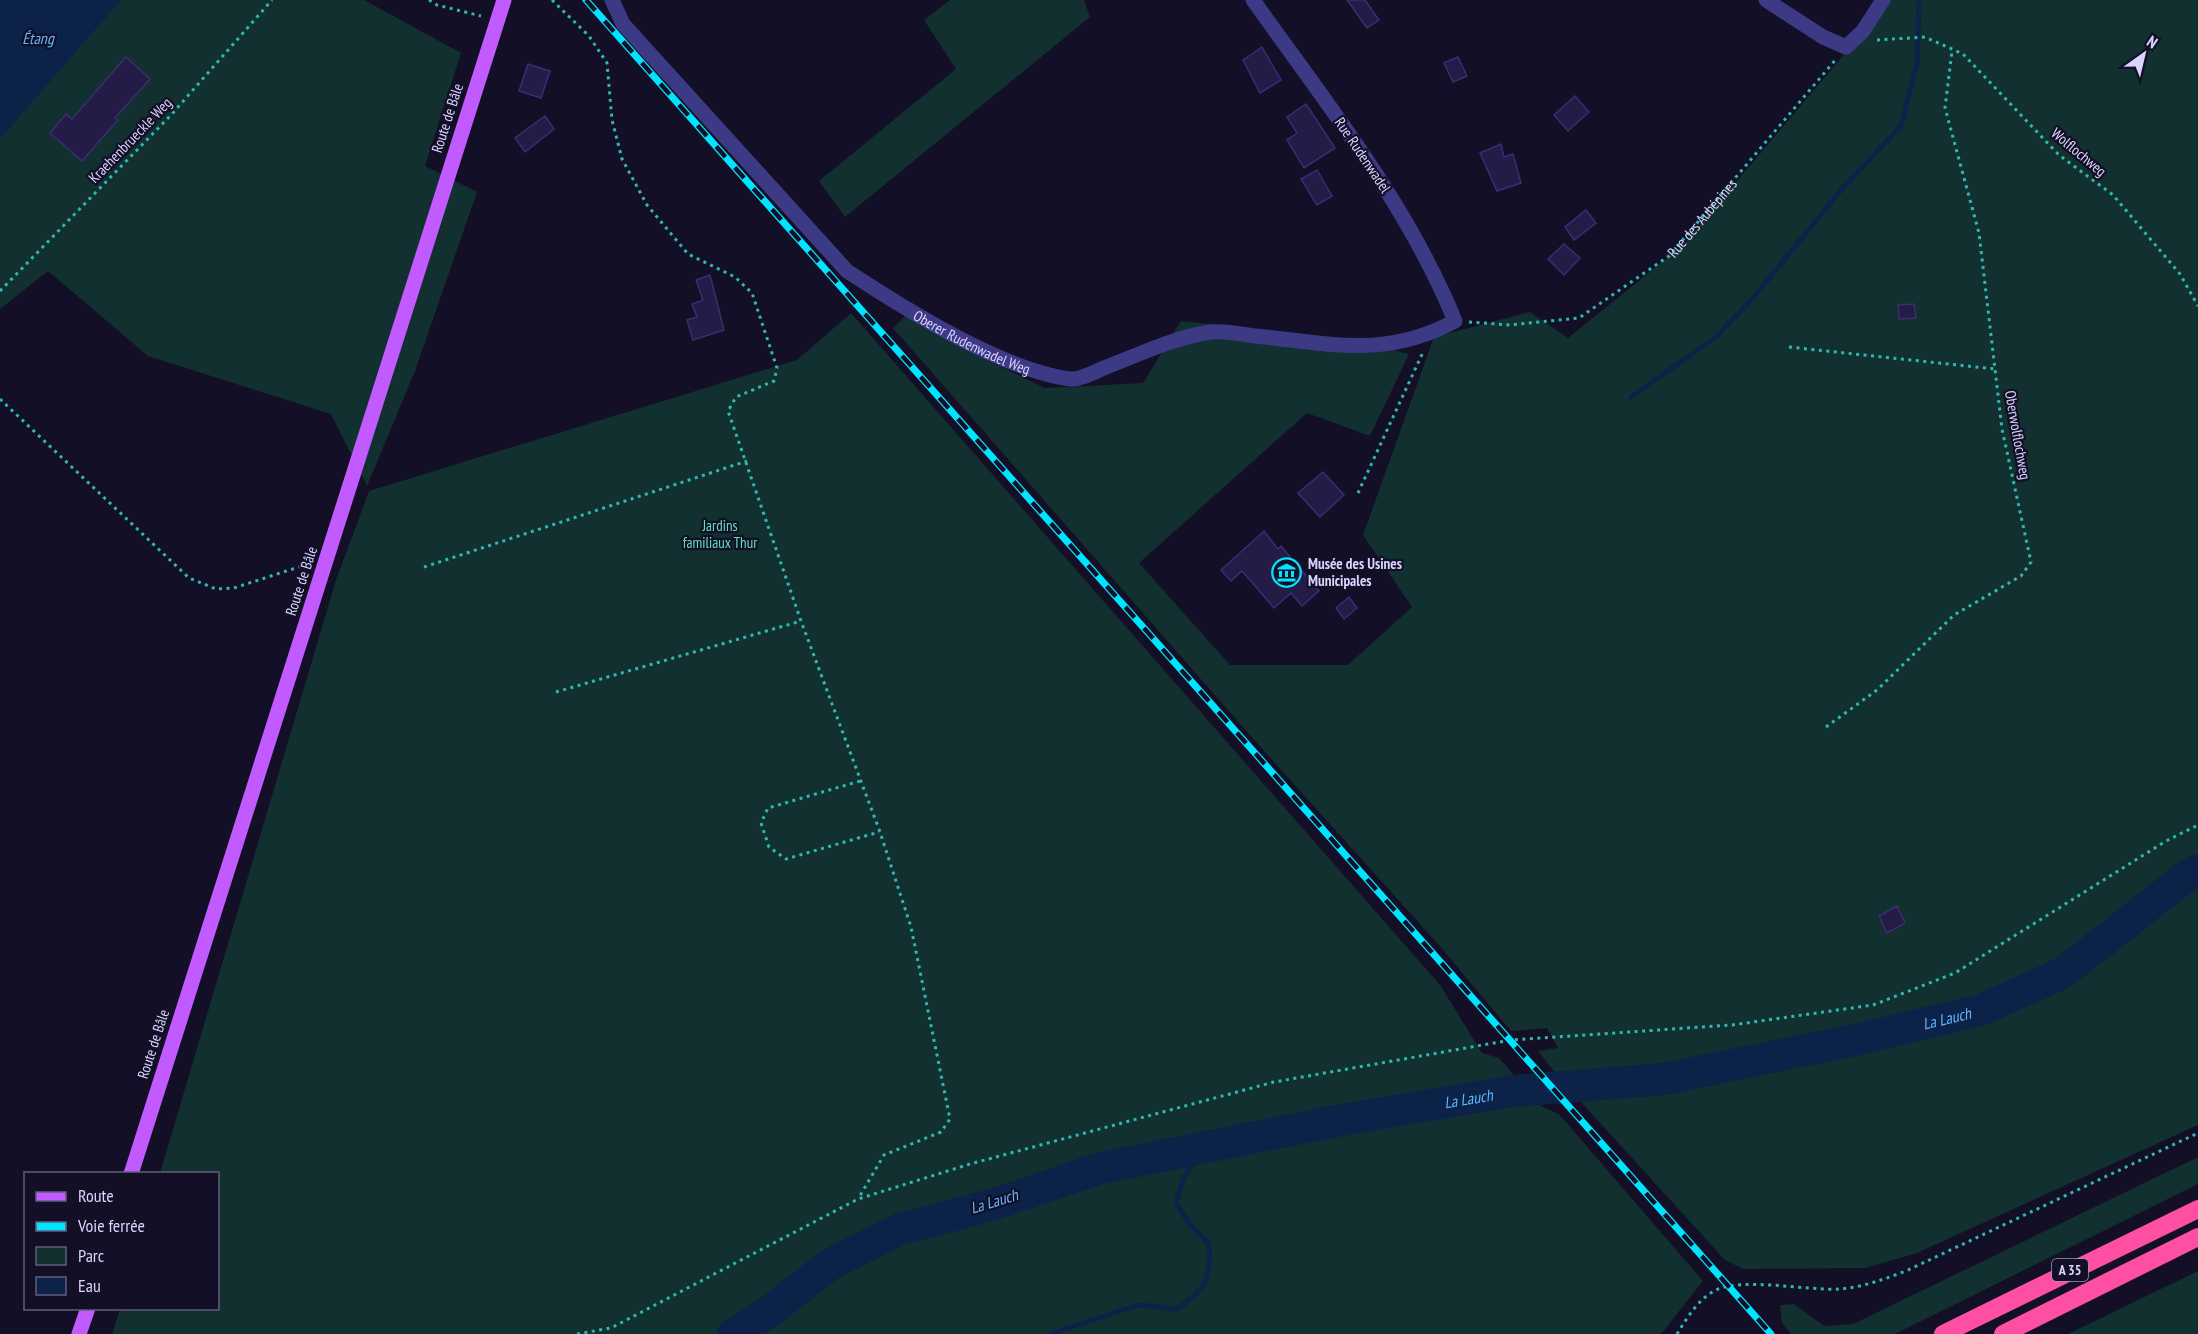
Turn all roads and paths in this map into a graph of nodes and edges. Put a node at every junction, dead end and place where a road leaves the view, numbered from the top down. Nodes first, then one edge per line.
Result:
1 (272, 0) edge
2 (429, 0) edge
3 (504, 0) edge
4 (552, 0) edge
5 (612, 0) edge
6 (1253, 0) edge
7 (1766, 0) edge
8 (1883, 0) edge
9 (497, 21) junction
10 (1863, 31) junction
11 (1846, 47) junction
12 (1952, 51) junction
13 (0, 291) edge
14 (2198, 306) edge
15 (1455, 321) junction
16 (1433, 332) junction
17 (1790, 347) dead end
18 (1995, 369) junction
19 (0, 399) edge
20 (747, 461) junction
21 (1358, 493) dead end
22 (328, 557) junction
23 (424, 567) dead end
24 (801, 621) junction
25 (556, 692) dead end
26 (1826, 727) dead end
27 (860, 781) junction
28 (2198, 825) edge
29 (880, 832) junction
30 (2198, 1133) edge
31 (131, 1172) edge
32 (858, 1199) junction
33 (2198, 1209) edge
34 (2198, 1237) edge
35 (87, 1310) edge
36 (80, 1334) edge
37 (577, 1334) edge
38 (1677, 1334) edge
39 (1943, 1334) edge
40 (2003, 1334) edge

1 - 13 path, Kraehenbrueckle Weg
2 - 9 path
3 - 9 main road, Route de Bâle
4 - 20 path
5 - 16 street, Oberer Rudenwadel Weg
6 - 15 street, Rue Rudenwadel
7 - 11 street
8 - 10 street
9 - 22 main road, Route de Bâle
10 - 11 street
10 - 12 path, Wolflochweg
11 - 15 path, Rue des Aubépines
12 - 14 path, Wolflochweg
12 - 18 path, Oberwolflochweg
15 - 16 street, Oberer Rudenwadel Weg
16 - 21 path
17 - 18 path
18 - 26 path, Oberwolflochweg
19 - 22 path
20 - 23 path
20 - 24 path
22 - 31 main road, Route de Bâle
24 - 25 path
24 - 27 path
27 - 29 path
27 - 29 path
28 - 32 path
29 - 32 path
30 - 38 path
32 - 37 path
33 - 39 highway, A 35
34 - 40 highway, A 35
35 - 36 main road

